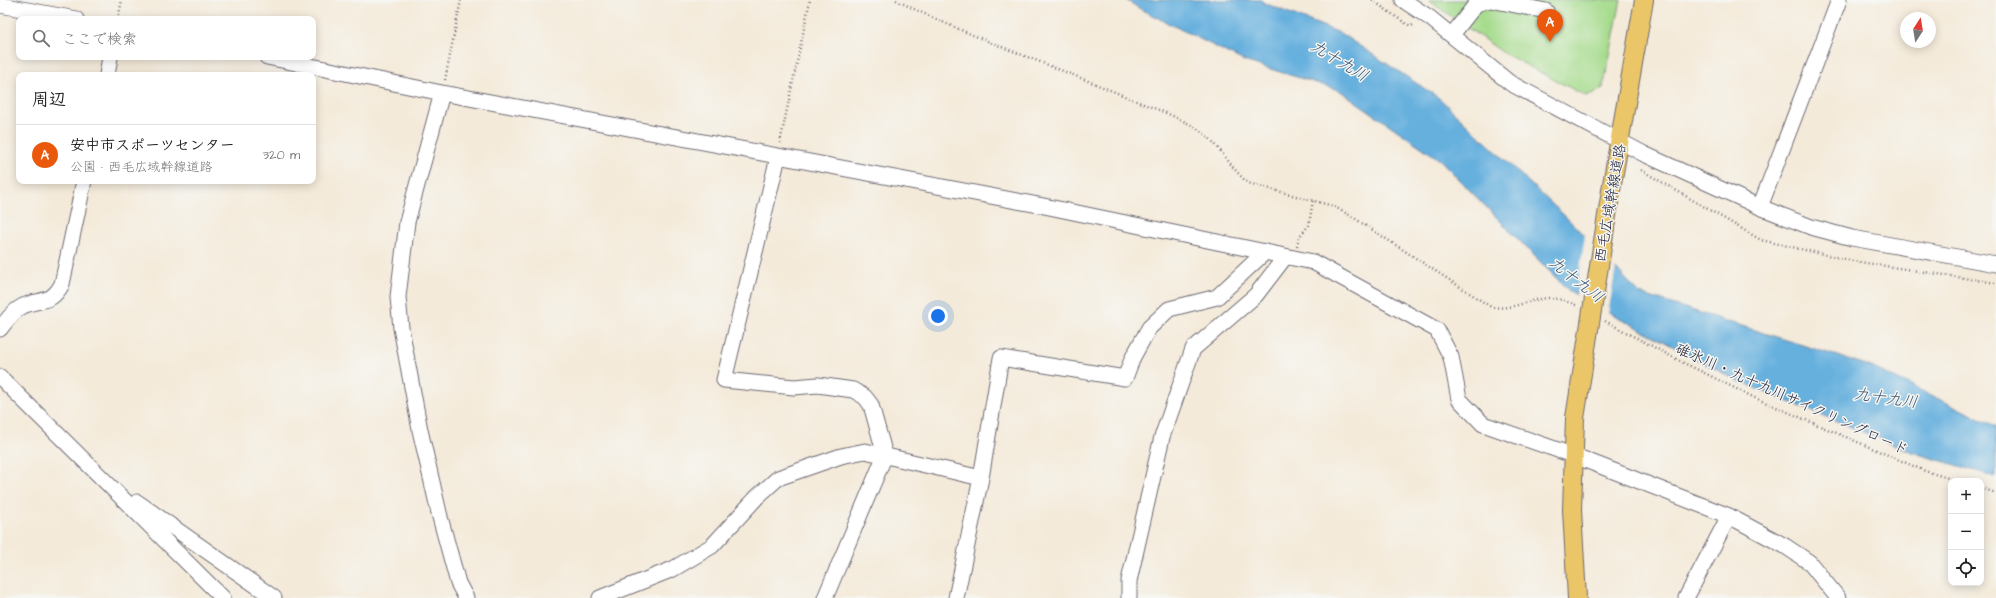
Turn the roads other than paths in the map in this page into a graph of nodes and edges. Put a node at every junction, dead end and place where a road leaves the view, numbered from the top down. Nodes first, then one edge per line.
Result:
1 (1403, 0) edge
2 (1490, 0) edge
3 (1644, 0) edge
4 (1839, 0) edge
5 (0, 5) edge
6 (1546, 11) dead end
7 (60, 16) edge
8 (1452, 35) junction
9 (110, 60) edge
10 (282, 60) edge
11 (108, 72) edge
12 (442, 92) junction
13 (1620, 142) junction
14 (778, 156) junction
15 (83, 184) edge
16 (1760, 207) junction
17 (1264, 253) junction
18 (1289, 258) junction
19 (1996, 264) edge
20 (0, 328) edge
21 (0, 377) edge
22 (885, 455) junction
23 (1575, 456) junction
24 (100, 476) junction
25 (981, 478) junction
26 (1729, 516) junction
27 (223, 598) edge
28 (274, 598) edge
29 (466, 598) edge
30 (600, 598) edge
31 (825, 598) edge
32 (956, 598) edge
33 (1129, 598) edge
34 (1577, 598) edge
35 (1686, 598) edge
36 (1838, 598) edge

1 - 8 street
2 - 6 street
2 - 8 street
3 - 13 main road, 西毛広域幹線道路
4 - 16 street
5 - 7 street
8 - 13 street
9 - 11 street
10 - 12 street
12 - 14 street
12 - 29 street
13 - 16 street
13 - 23 main road, 西毛広域幹線道路, bridge
14 - 17 street
14 - 22 street
15 - 20 street
16 - 19 street
17 - 18 street
17 - 25 street
18 - 23 street
18 - 33 street
21 - 24 street
22 - 25 street
22 - 30 street
22 - 31 street
23 - 26 street
23 - 34 main road, 西毛広域幹線道路
24 - 27 street
24 - 28 street
25 - 32 street
26 - 35 street
26 - 36 street

